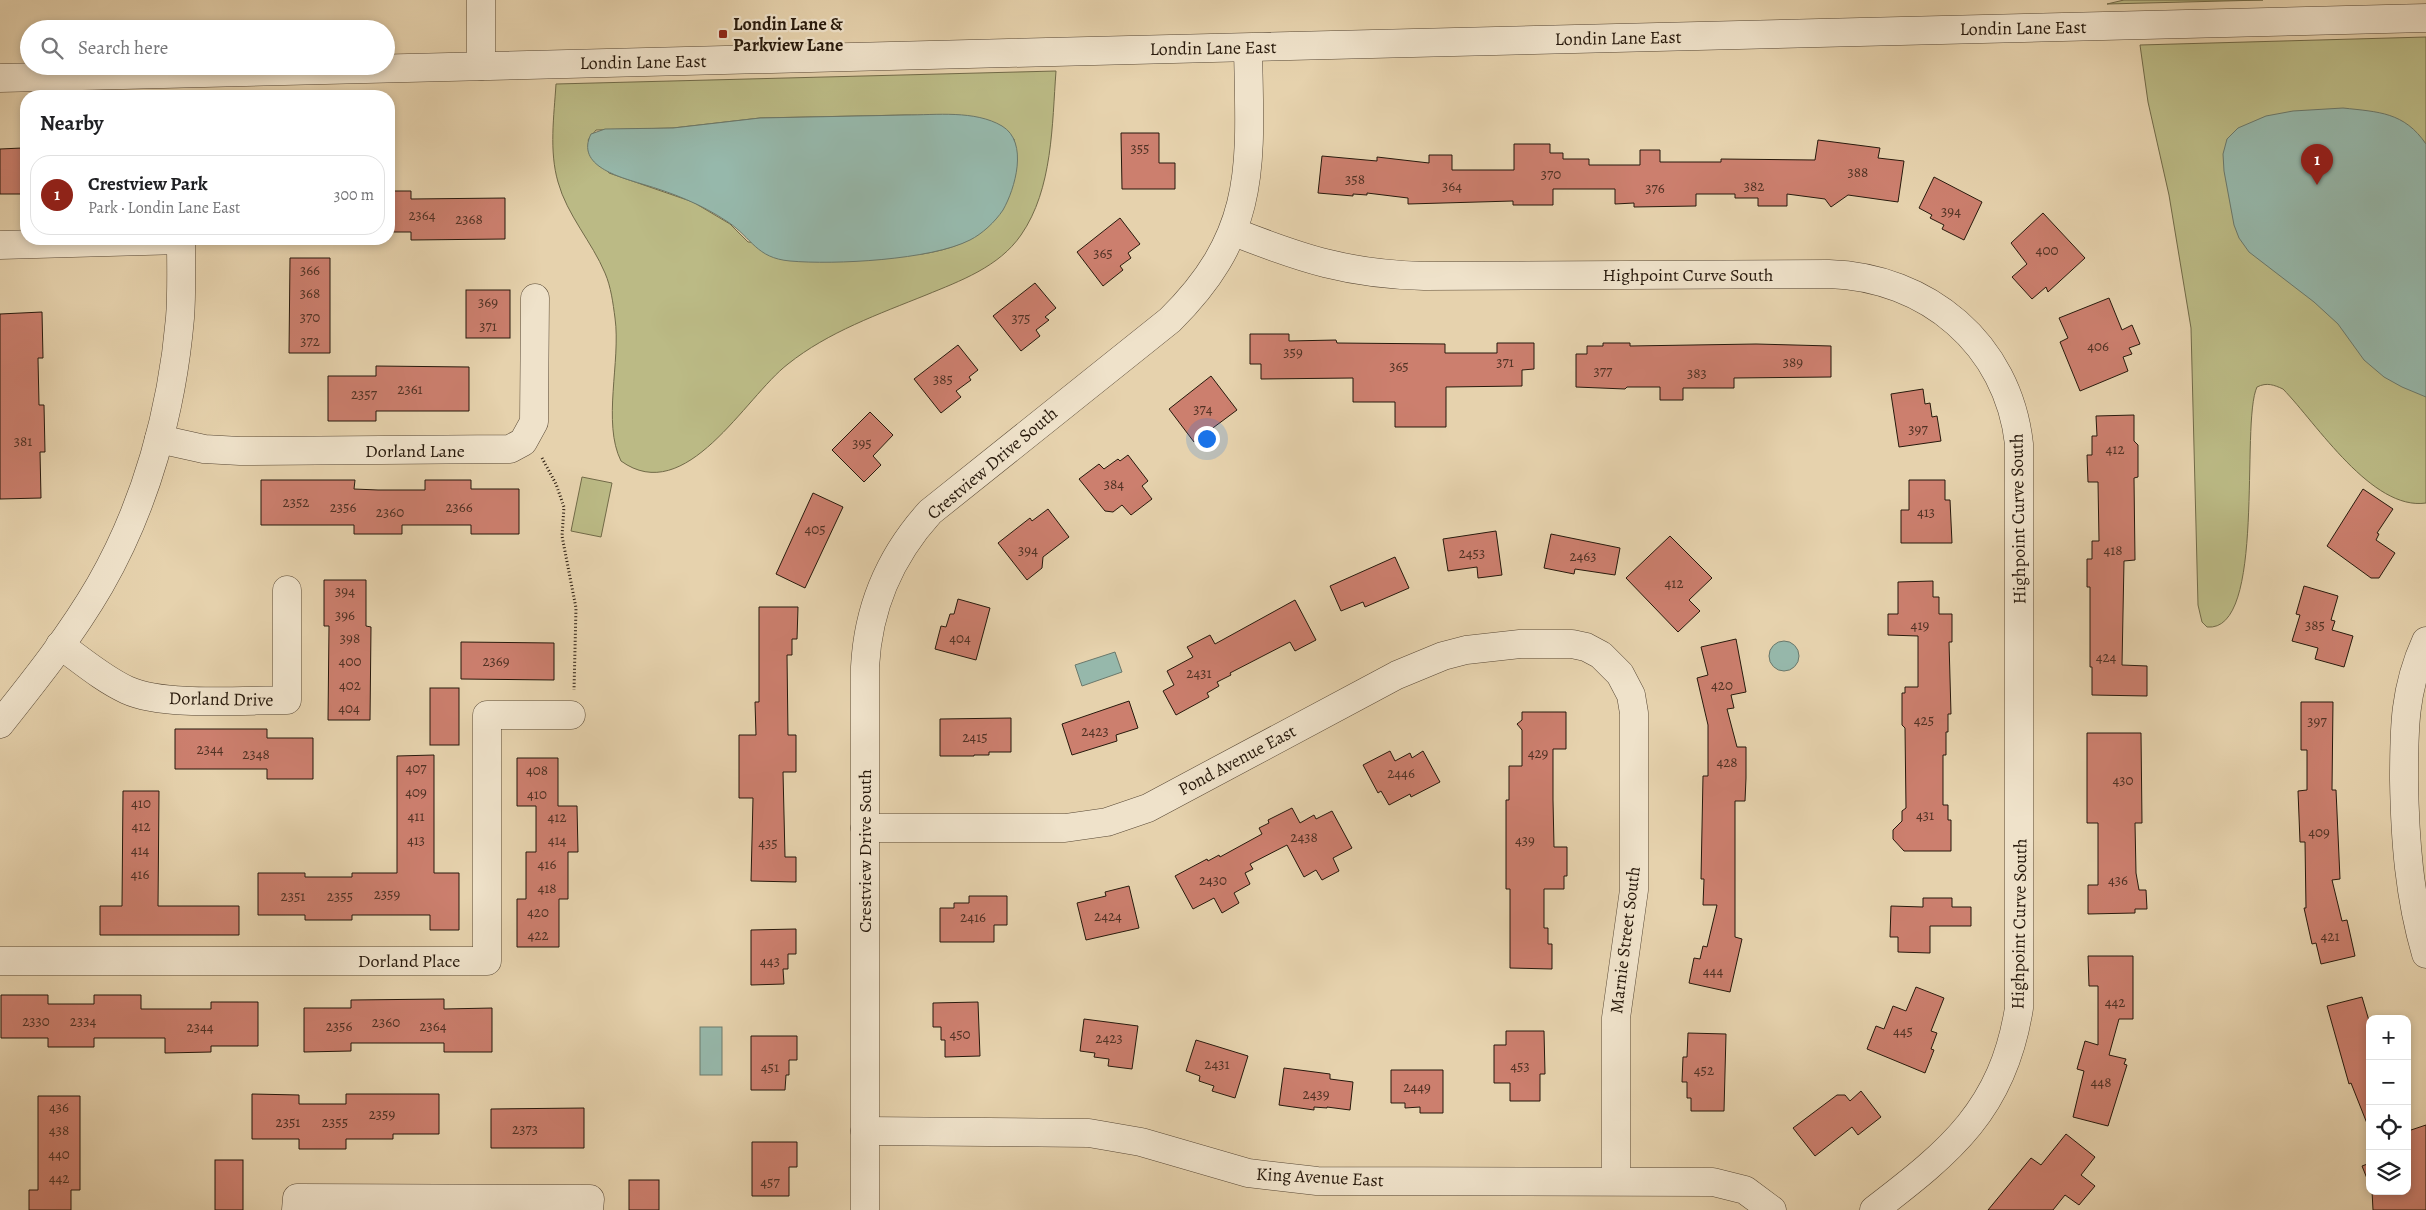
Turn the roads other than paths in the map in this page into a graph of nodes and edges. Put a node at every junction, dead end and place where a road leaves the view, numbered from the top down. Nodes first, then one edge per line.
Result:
1 (481, 0) edge
2 (2426, 18) edge
3 (1248, 48) junction
4 (481, 66) junction
5 (395, 71) edge
6 (338, 75) edge
7 (0, 78) edge
8 (180, 85) edge
9 (1234, 232) junction
10 (20, 244) edge
11 (0, 245) edge
12 (181, 245) edge
13 (535, 298) dead end
14 (159, 439) junction
15 (287, 590) dead end
16 (2426, 641) edge
17 (60, 645) junction
18 (1596, 652) joint
19 (571, 715) road end
20 (0, 724) edge
21 (865, 828) junction
22 (2426, 954) edge
23 (0, 961) edge
24 (865, 1131) junction
25 (1616, 1181) junction
26 (296, 1204) edge
27 (590, 1210) edge
28 (864, 1210) edge
29 (1772, 1210) edge
30 (1874, 1210) edge

1 - 4 street
2 - 3 street, Londin Lane East
3 - 4 street, Londin Lane East
3 - 9 street, Crestview Drive South
4 - 5 street, Londin Lane East
6 - 8 street, Londin Lane East
7 - 8 street, Londin Lane East
9 - 21 street, Crestview Drive South
9 - 30 street, Highpoint Curve South
10 - 11 street
12 - 14 street
13 - 14 street, Dorland Lane
14 - 17 street
15 - 17 street, Dorland Drive
16 - 22 street
17 - 20 street
18 - 21 street, Pond Avenue East
18 - 25 street, Marnie Street South
19 - 23 street, Dorland Place
21 - 24 street, Crestview Drive South
24 - 25 street, King Avenue East
24 - 28 street, Crestview Drive South
25 - 29 street, King Avenue East
26 - 27 street

